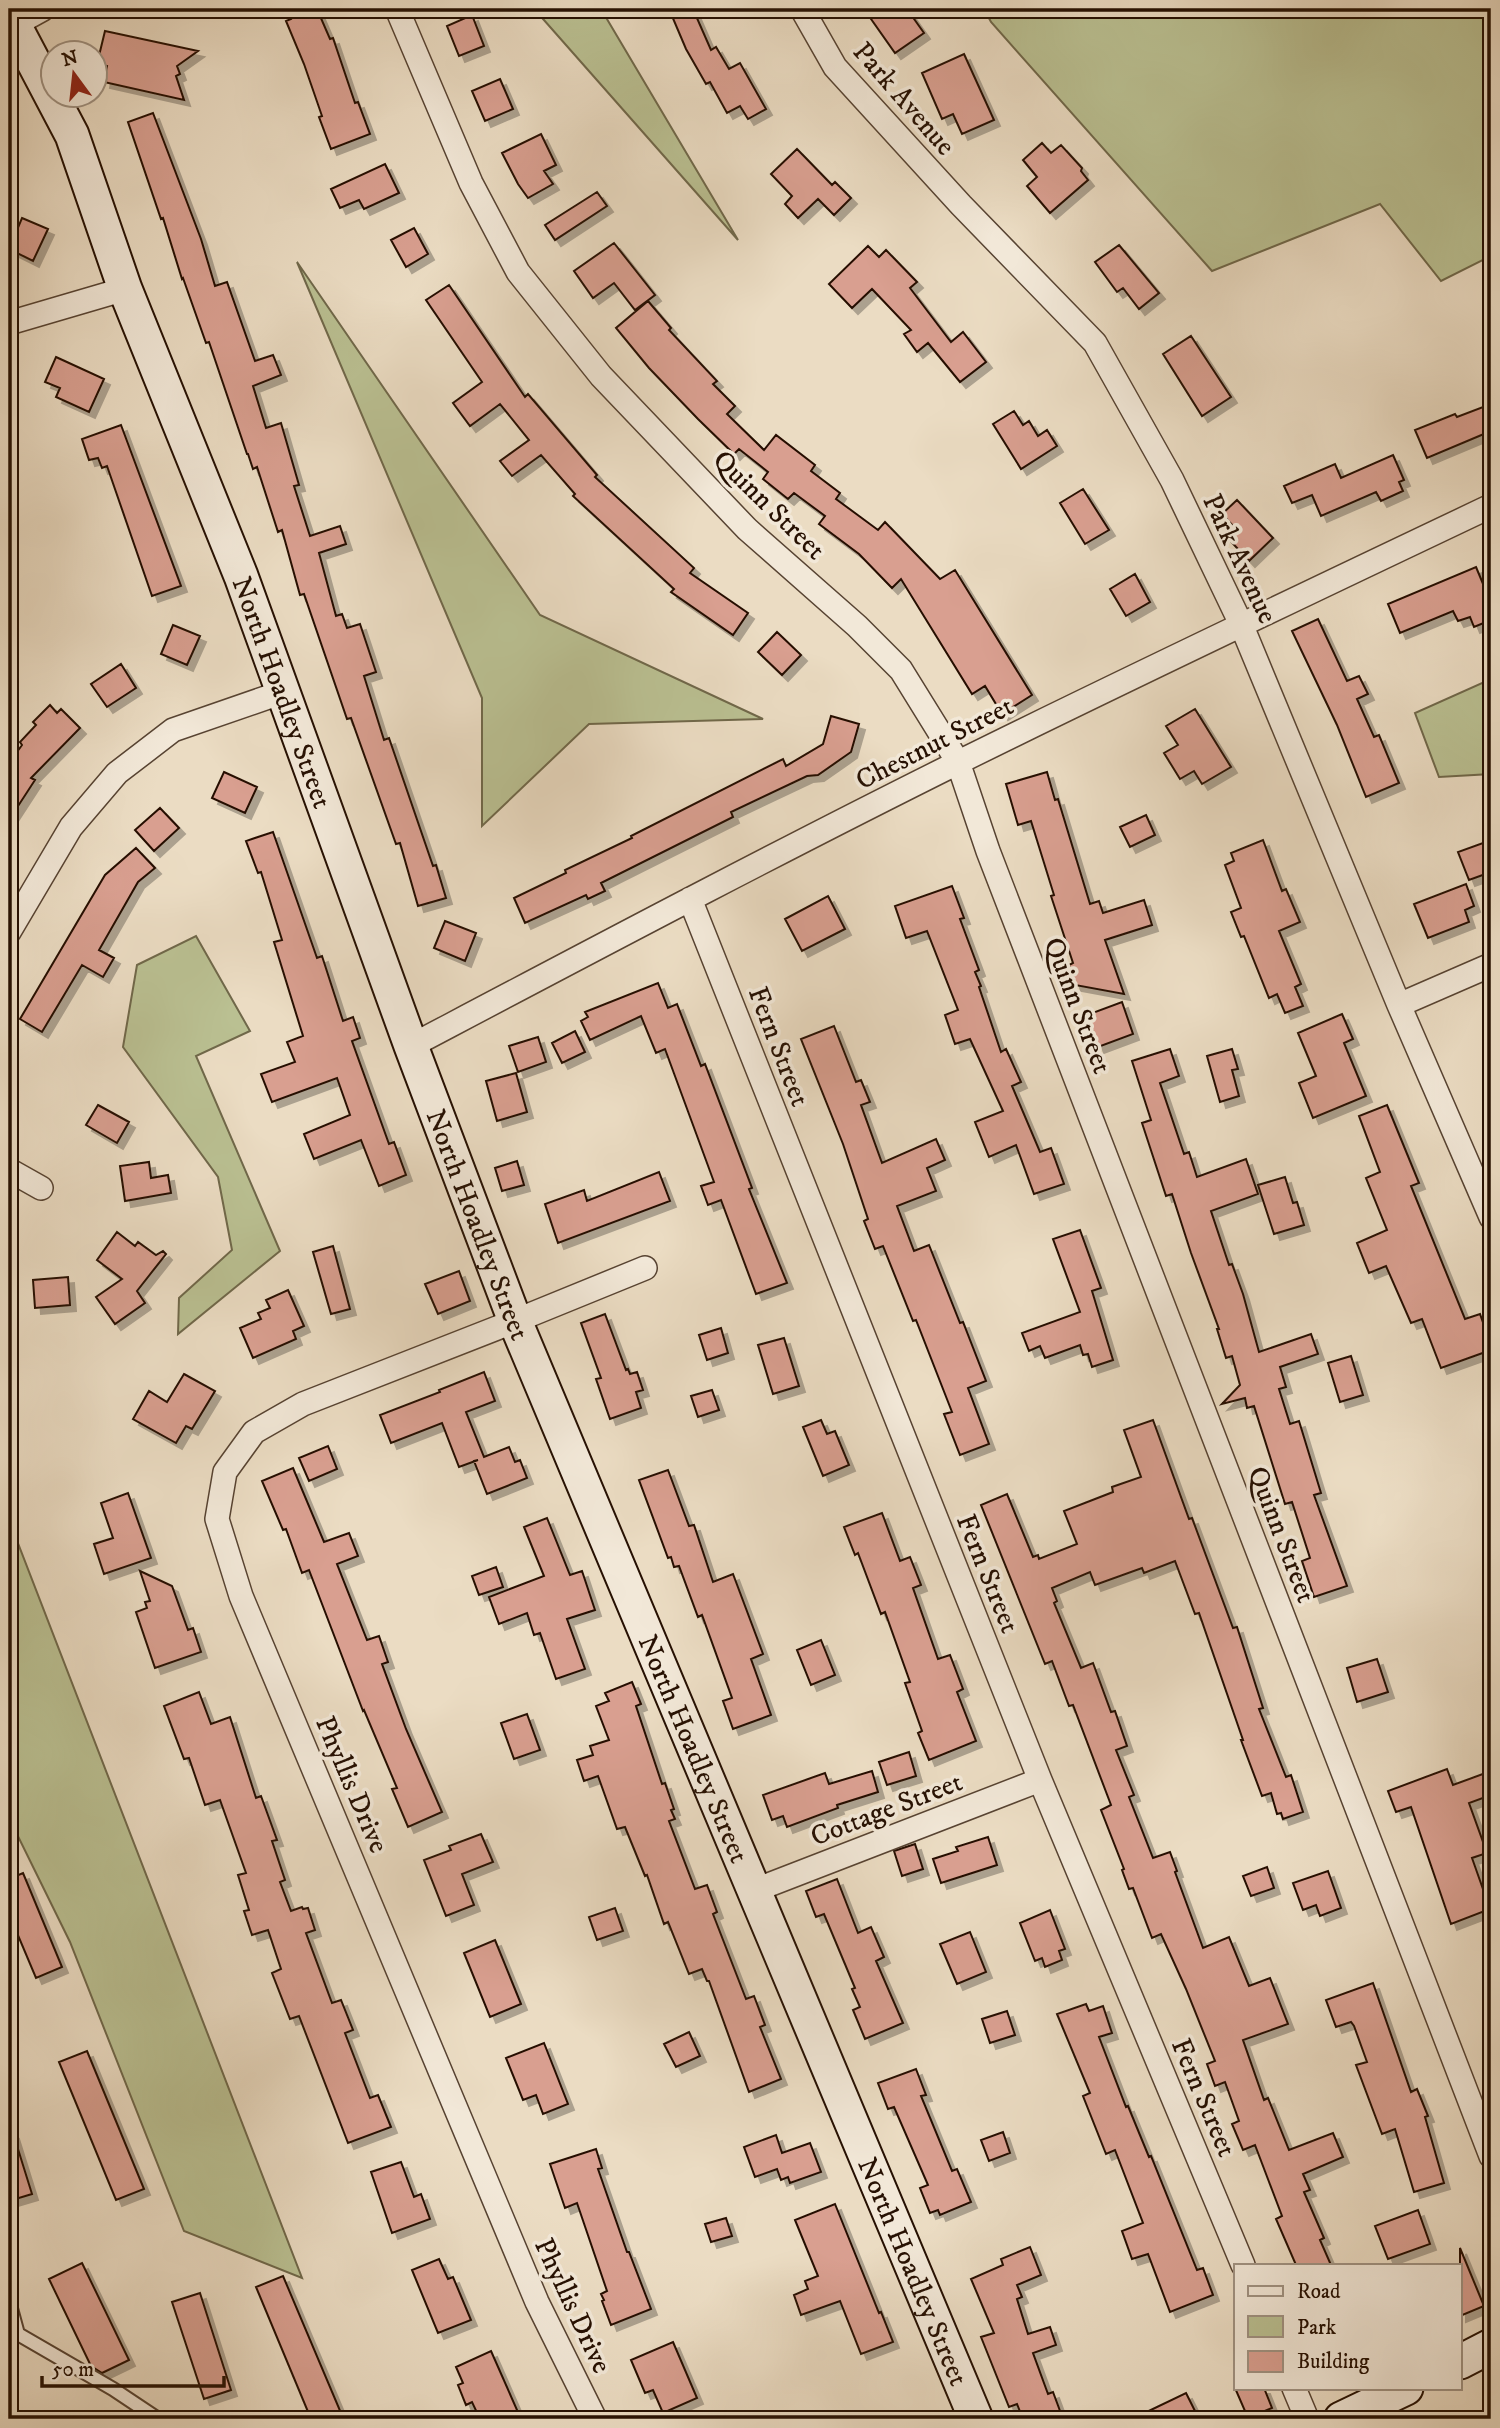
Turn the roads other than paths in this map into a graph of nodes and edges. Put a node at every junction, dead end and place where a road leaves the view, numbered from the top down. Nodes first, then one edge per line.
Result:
1 (43, 9) edge
2 (397, 9) edge
3 (802, 9) edge
4 (11, 22) edge
5 (125, 289) junction
6 (9, 323) edge
7 (1491, 506) edge
8 (1241, 624) junction
9 (283, 692) junction
10 (958, 762) junction
11 (690, 899) junction
12 (9, 932) edge
13 (1491, 965) edge
14 (1399, 1005) junction
15 (411, 1046) junction
16 (9, 1170) edge
17 (41, 1188) dead end
18 (1491, 1217) edge
19 (645, 1268) dead end
20 (515, 1321) junction
21 (1040, 1780) junction
22 (753, 1891) junction
23 (1491, 2155) edge
24 (1243, 2264) edge
25 (9, 2301) edge
26 (13, 2336) edge
27 (1491, 2346) edge
28 (1462, 2361) edge
29 (1295, 2390) edge
30 (1402, 2390) edge
31 (158, 2419) edge
32 (595, 2419) edge
33 (976, 2419) edge
34 (1307, 2419) edge
35 (1341, 2419) edge

1 - 4 street
2 - 10 street, Quinn Street
3 - 8 street, Park Avenue
4 - 5 street, North Hoadley Street
5 - 6 street
5 - 9 street, North Hoadley Street
7 - 8 street, Chestnut Street
8 - 10 street, Chestnut Street
8 - 14 street, Park Avenue
9 - 12 street
9 - 15 street, North Hoadley Street
10 - 11 street, Chestnut Street
10 - 23 street, Quinn Street
11 - 15 street, Chestnut Street
11 - 21 street, Fern Street
13 - 14 street
14 - 18 street, Park Avenue
15 - 20 street, North Hoadley Street
16 - 17 street
19 - 20 street, Phyllis Drive
20 - 22 street, North Hoadley Street
20 - 32 street, Phyllis Drive
21 - 22 street, Cottage Street
21 - 24 street, Fern Street
22 - 33 street, North Hoadley Street
25 - 26 lane
26 - 31 lane
27 - 28 street
29 - 34 street
30 - 35 street

